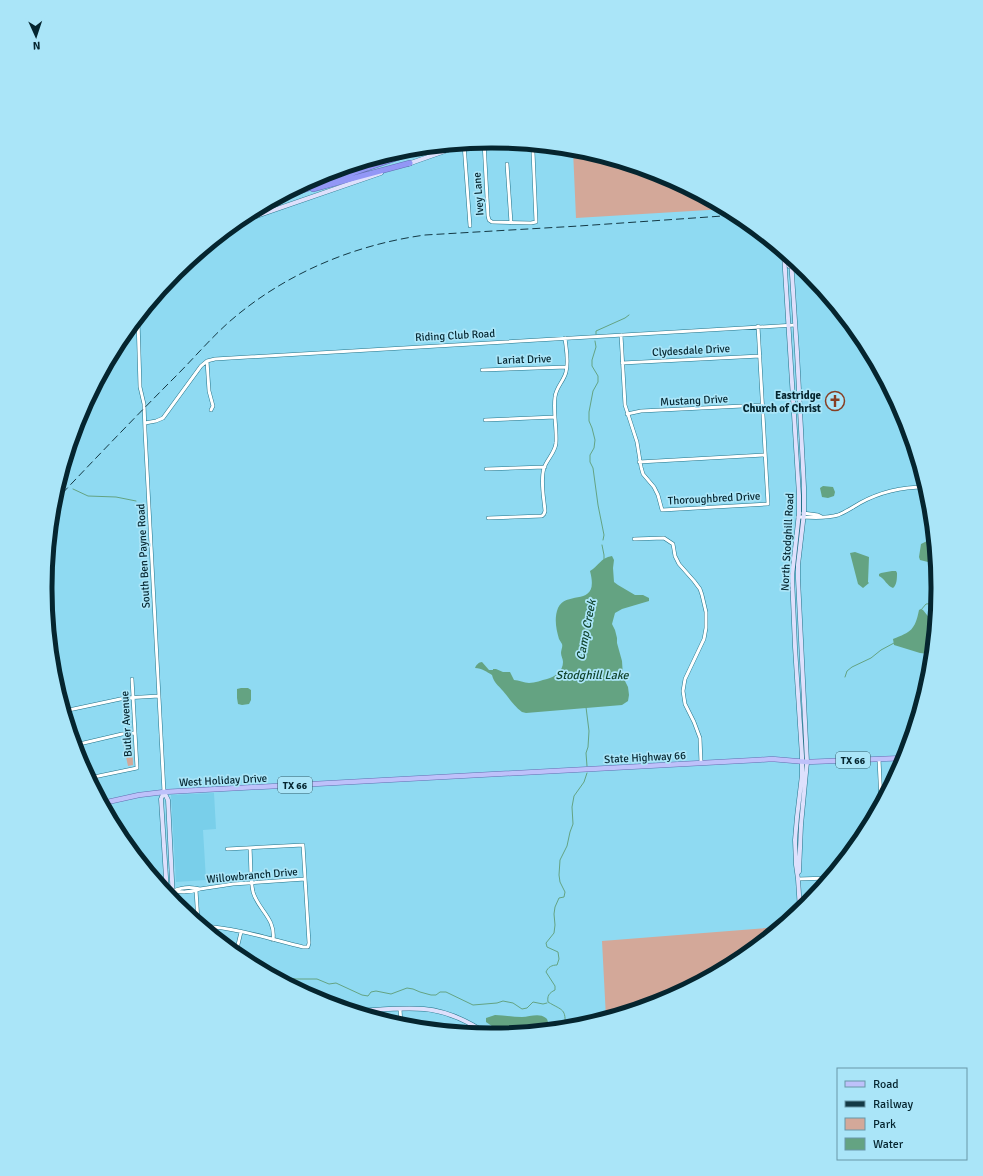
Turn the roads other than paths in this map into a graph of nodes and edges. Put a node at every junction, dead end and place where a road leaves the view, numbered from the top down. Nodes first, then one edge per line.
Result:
1 (484, 148) edge
2 (464, 149) edge
3 (444, 151) edge
4 (533, 152) dead end
5 (388, 161) edge
6 (410, 163) junction
7 (507, 164) dead end
8 (316, 185) edge
9 (301, 192) edge
10 (260, 215) edge
11 (511, 223) junction
12 (470, 226) dead end
13 (785, 261) edge
14 (785, 266) junction
15 (790, 266) edge
16 (791, 267) edge
17 (789, 325) junction
18 (795, 325) junction
19 (758, 326) junction
20 (138, 327) edge
21 (621, 335) junction
22 (565, 338) junction
23 (760, 356) junction
24 (207, 361) junction
25 (622, 363) junction
26 (567, 367) junction
27 (482, 370) dead end
28 (762, 405) junction
29 (211, 410) dead end
30 (627, 414) junction
31 (555, 417) junction
32 (485, 420) dead end
33 (145, 423) junction
34 (765, 455) junction
35 (639, 462) junction
36 (545, 467) junction
37 (486, 469) dead end
38 (919, 487) edge
39 (798, 515) junction
40 (804, 515) junction
41 (488, 518) dead end
42 (634, 539) dead end
43 (132, 680) dead end
44 (159, 696) junction
45 (133, 697) junction
46 (69, 710) edge
47 (135, 733) junction
48 (80, 744) edge
49 (897, 758) edge
50 (879, 759) junction
51 (804, 762) junction
52 (701, 763) junction
53 (489, 775) joint
54 (95, 777) edge
55 (164, 792) junction
56 (881, 792) edge
57 (108, 802) edge
58 (163, 829) junction
59 (170, 829) junction
60 (250, 848) junction
61 (227, 849) dead end
62 (822, 878) edge
63 (798, 879) junction
64 (305, 880) junction
65 (252, 883) junction
66 (166, 884) edge
67 (197, 890) junction
68 (173, 891) joint
69 (799, 901) edge
70 (198, 914) edge
71 (212, 927) edge
72 (241, 932) junction
73 (273, 940) junction
74 (238, 946) edge
75 (400, 1009) junction
76 (370, 1010) edge
77 (401, 1018) edge
78 (478, 1028) edge

1 - 11 street, Ivey Lane
2 - 12 street
3 - 6 main road
4 - 11 street, Ivey Lane
5 - 8 highway
6 - 9 highway
6 - 10 main road
7 - 11 street
13 - 14 main road, North Stodghill Road
14 - 15 main road
14 - 17 main road, North Stodghill Road
16 - 18 main road, North Stodghill Road
17 - 18 street, Riding Club Road
17 - 19 street, Riding Club Road
17 - 39 main road, North Stodghill Road
18 - 40 main road, North Stodghill Road
19 - 21 street, Riding Club Road
19 - 23 street
20 - 33 street, South Ben Payne Road
21 - 22 street, Riding Club Road
21 - 25 street
22 - 24 street, Riding Club Road
22 - 26 street
23 - 25 street, Clydesdale Drive
23 - 28 street
24 - 29 street
24 - 33 street
25 - 30 street
26 - 27 street, Lariat Drive
26 - 31 street
28 - 30 street, Mustang Drive
28 - 34 street
30 - 35 street
31 - 32 street
31 - 36 street
33 - 44 street, South Ben Payne Road
34 - 35 street
34 - 35 street, Thoroughbred Drive
36 - 37 street
36 - 41 street
38 - 40 street
39 - 40 street
39 - 51 main road, North Stodghill Road
40 - 51 main road, North Stodghill Road
42 - 52 street
43 - 45 street, Butler Avenue
44 - 45 street
44 - 55 street, South Ben Payne Road
45 - 46 street
45 - 47 street, Butler Avenue
47 - 48 street
47 - 54 street, Butler Avenue
49 - 50 main road, TX 66
50 - 51 main road, TX 66
50 - 56 street
51 - 52 main road, State Highway 66 / TX 66
51 - 63 main road, North Stodghill Road
52 - 53 main road, State Highway 66 / TX 66
53 - 55 main road, West Holiday Drive / TX 66
55 - 57 main road, West Holiday Drive / TX 66
55 - 58 main road
55 - 59 main road
58 - 59 main road
58 - 66 main road
59 - 68 main road
60 - 61 street
60 - 64 street
60 - 65 street
62 - 63 street
63 - 69 main road, North Stodghill Road
64 - 65 street, Willowbranch Drive
64 - 73 street
65 - 67 street, Willowbranch Drive
65 - 73 street
67 - 68 street, Willowbranch Drive
67 - 70 street
71 - 72 street
72 - 73 street
72 - 74 street
75 - 76 main road
75 - 77 street
75 - 78 main road

